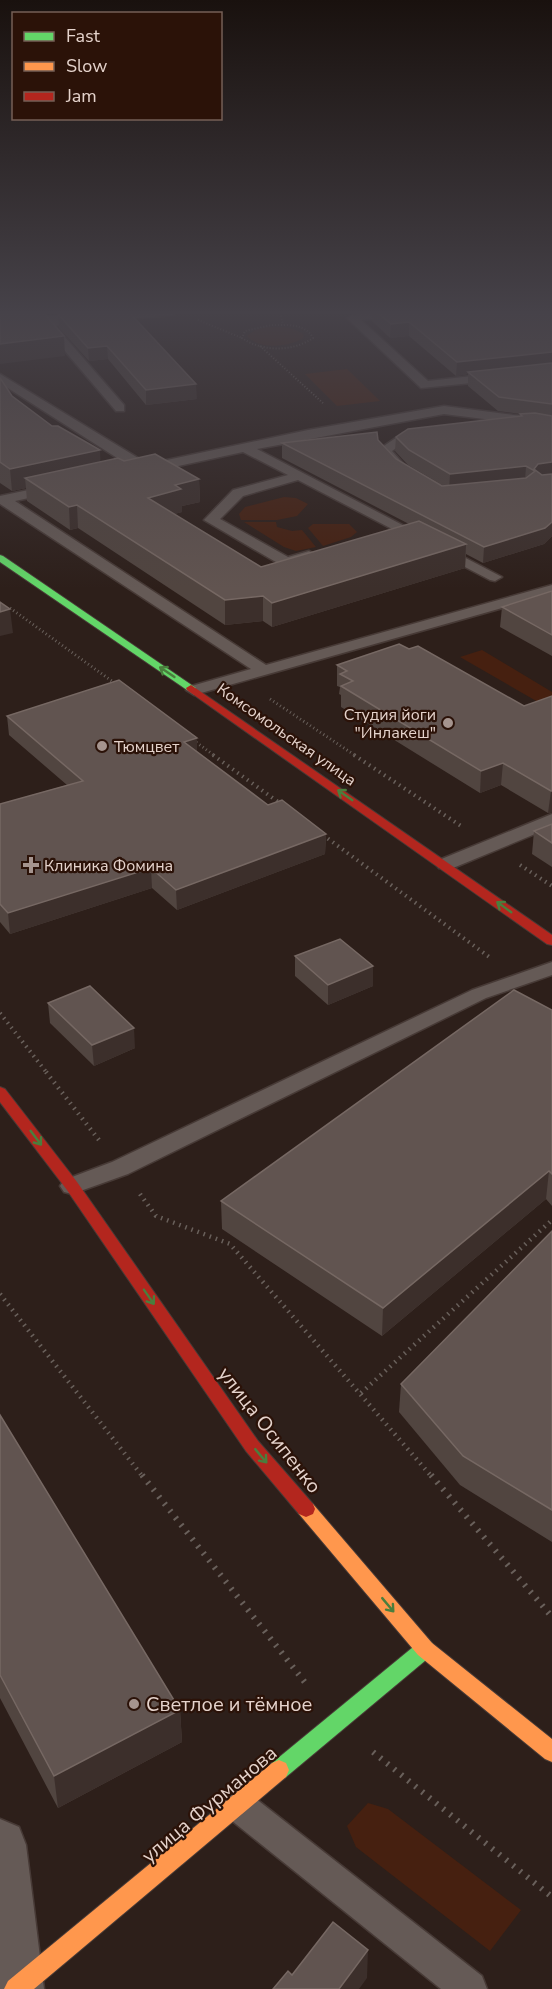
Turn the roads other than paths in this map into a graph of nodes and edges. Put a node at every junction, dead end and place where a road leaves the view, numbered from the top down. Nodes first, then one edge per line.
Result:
1 (40, 403) edge
2 (115, 403) edge
3 (444, 403) edge
4 (120, 408) dead end
5 (444, 410) junction
6 (476, 428) edge
7 (430, 433) edge
8 (246, 448) junction
9 (146, 469) junction
10 (124, 474) edge
11 (411, 475) edge
12 (298, 476) junction
13 (69, 485) edge
14 (2, 499) edge
15 (399, 527) junction
16 (376, 534) edge
17 (320, 552) edge
18 (0, 558) edge
19 (495, 577) dead end
20 (552, 589) edge
21 (262, 669) junction
22 (194, 690) junction
23 (552, 820) edge
24 (446, 864) junction
25 (552, 941) edge
26 (552, 968) edge
27 (0, 1092) edge
28 (72, 1186) junction
29 (425, 1648) junction
30 (552, 1752) edge
31 (238, 1805) junction
32 (0, 1845) edge
33 (16, 1989) edge
34 (469, 1989) edge

1 - 9 lane
2 - 4 lane
3 - 5 lane
5 - 6 lane
5 - 8 lane
7 - 11 lane
8 - 9 lane
8 - 12 lane
9 - 10 lane
12 - 15 lane
12 - 17 lane
13 - 14 lane
14 - 21 lane
15 - 16 lane
15 - 19 lane
22 -> 18 main road, Комсомольская улица
20 - 21 lane
21 - 22 lane
24 -> 22 main road, Комсомольская улица
23 - 24 lane
25 -> 24 main road, Комсомольская улица
26 - 28 lane
27 -> 28 main road, улица Осипенко
28 -> 29 main road, улица Осипенко
29 - 30 main road, улица Осипенко
29 - 31 main road, улица Фурманова
31 - 33 main road, улица Фурманова
31 - 34 lane
32 - 33 street

